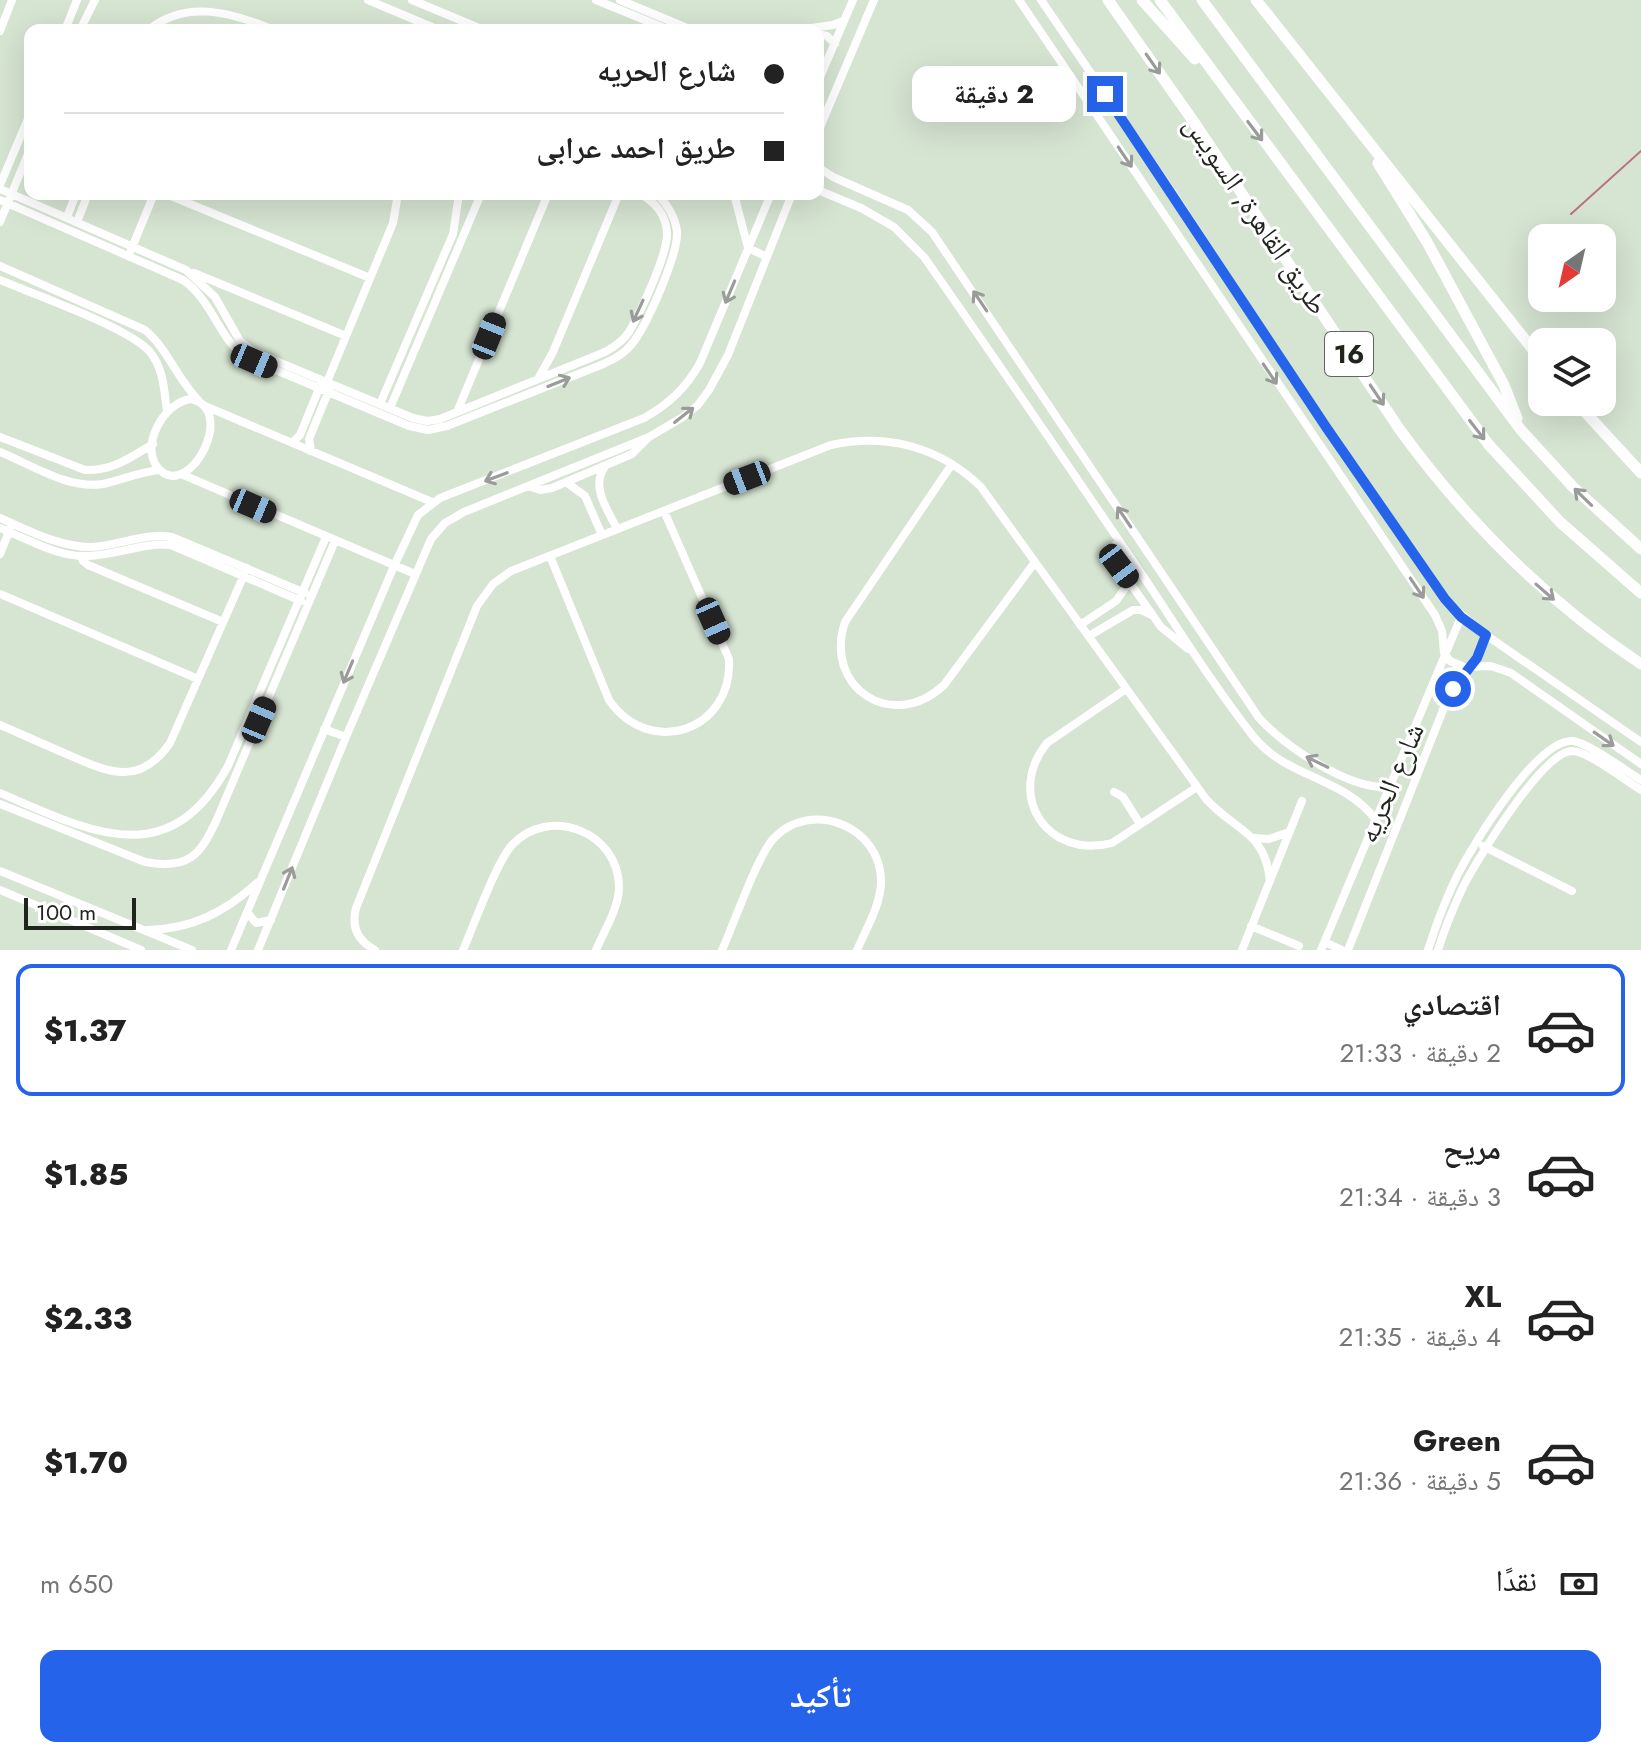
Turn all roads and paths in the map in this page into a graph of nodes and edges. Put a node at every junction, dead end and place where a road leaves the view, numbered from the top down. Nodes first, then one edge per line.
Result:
1 (12, 0) edge
2 (77, 0) edge
3 (95, 0) edge
4 (368, 0) edge
5 (412, 0) edge
6 (596, 0) edge
7 (620, 0) edge
8 (853, 0) edge
9 (874, 0) edge
10 (1019, 0) edge
11 (1041, 0) edge
12 (1108, 0) edge
13 (1142, 0) edge
14 (1160, 0) edge
15 (1202, 0) edge
16 (1256, 0) edge
17 (844, 20) junction
18 (1055, 21) junction
19 (67, 24) edge
20 (83, 24) edge
21 (153, 24) edge
22 (260, 24) edge
23 (425, 24) edge
24 (470, 24) edge
25 (654, 24) edge
26 (678, 24) edge
27 (824, 26) edge
28 (0, 31) edge
29 (1040, 31) junction
30 (824, 35) edge
31 (835, 44) junction
32 (824, 69) edge
33 (1226, 92) junction
34 (824, 118) edge
35 (1350, 119) junction
36 (24, 129) edge
37 (24, 162) edge
38 (824, 170) edge
39 (853, 186) junction
40 (0, 187) edge
41 (824, 193) edge
42 (6, 199) edge
43 (74, 200) edge
44 (86, 200) edge
45 (152, 200) edge
46 (181, 200) edge
47 (397, 200) edge
48 (458, 200) edge
49 (478, 200) edge
50 (545, 200) edge
51 (616, 200) edge
52 (649, 200) edge
53 (661, 200) edge
54 (736, 200) edge
55 (768, 200) edge
56 (789, 200) edge
57 (846, 202) junction
58 (67, 217) junction
59 (0, 222) edge
60 (77, 222) junction
61 (453, 234) junction
62 (462, 238) junction
63 (748, 248) junction
64 (131, 250) junction
65 (765, 256) junction
66 (0, 266) edge
67 (186, 270) junction
68 (370, 278) junction
69 (0, 280) edge
70 (133, 323) junction
71 (128, 335) junction
72 (346, 336) junction
73 (1528, 343) edge
74 (553, 352) junction
75 (562, 370) junction
76 (538, 379) junction
77 (327, 382) junction
78 (318, 388) junction
79 (522, 391) junction
80 (328, 392) junction
81 (511, 396) junction
82 (202, 404) junction
83 (380, 404) junction
84 (390, 408) junction
85 (167, 411) junction
86 (457, 412) junction
87 (1589, 416) edge
88 (419, 424) junction
89 (1521, 430) junction
90 (0, 437) edge
91 (649, 437) junction
92 (292, 443) junction
93 (153, 444) junction
94 (311, 451) junction
95 (0, 452) edge
96 (544, 459) junction
97 (1087, 461) junction
98 (952, 464) junction
99 (606, 465) junction
100 (159, 470) junction
101 (1071, 472) junction
102 (1641, 473) edge
103 (181, 474) junction
104 (553, 476) junction
105 (566, 482) junction
106 (527, 486) junction
107 (599, 491) junction
108 (585, 496) junction
109 (432, 502) junction
110 (664, 511) junction
111 (0, 518) edge
112 (7, 527) edge
113 (617, 529) junction
114 (602, 535) junction
115 (330, 539) junction
116 (1119, 541) junction
117 (1641, 549) edge
118 (0, 554) edge
119 (81, 556) junction
120 (550, 556) junction
121 (1035, 562) junction
122 (394, 566) junction
123 (245, 572) junction
124 (415, 574) junction
125 (1130, 581) junction
126 (1641, 593) edge
127 (0, 594) edge
128 (300, 596) junction
129 (310, 600) junction
130 (1116, 601) junction
131 (1125, 613) junction
132 (1152, 615) junction
133 (1461, 617) junction
134 (223, 622) junction
135 (1080, 625) junction
136 (1486, 635) junction
137 (1089, 636) junction
138 (1444, 653) junction
139 (1195, 656) junction
140 (1521, 661) junction
141 (1641, 664) edge
142 (1470, 667) junction
143 (1511, 673) junction
144 (198, 679) junction
145 (1126, 689) junction
146 (1427, 697) junction
147 (1445, 705) junction
148 (1254, 710) junction
149 (1244, 724) junction
150 (0, 725) edge
151 (324, 729) junction
152 (346, 737) junction
153 (1571, 740) junction
154 (1641, 742) edge
155 (1573, 751) junction
156 (1596, 757) junction
157 (1538, 760) junction
158 (1641, 764) edge
159 (1546, 767) junction
160 (1641, 780) edge
161 (1197, 787) junction
162 (1389, 787) junction
163 (1641, 790) edge
164 (1114, 792) dead end
165 (0, 793) edge
166 (1302, 801) dead end
167 (0, 804) edge
168 (22, 808) junction
169 (1376, 820) junction
170 (1140, 824) junction
171 (1289, 832) junction
172 (107, 834) junction
173 (1255, 838) junction
174 (1476, 842) junction
175 (102, 846) junction
176 (1486, 847) junction
177 (0, 871) edge
178 (261, 880) junction
179 (1270, 881) junction
180 (0, 890) edge
181 (1572, 891) dead end
182 (247, 912) junction
183 (271, 920) junction
184 (1251, 926) junction
185 (145, 930) junction
186 (1299, 946) dead end
187 (1323, 946) edge
188 (131, 947) edge
189 (261, 947) edge
190 (141, 950) edge
191 (192, 950) edge
192 (231, 950) edge
193 (375, 950) edge
194 (463, 950) edge
195 (596, 950) edge
196 (722, 950) edge
197 (857, 950) edge
198 (1242, 950) edge
199 (1342, 950) edge
200 (1348, 950) edge
201 (1428, 950) edge
202 (1438, 950) edge

1 - 28 street
2 - 19 street
3 - 20 street
4 - 23 street
5 - 24 street
6 - 25 street
7 - 26 street
8 - 17 street
9 - 34 street
10 - 29 street
11 - 18 street
12 -> 141 highway, طريق القاهرة, السويس / 16
13 - 33 highway
14 - 33 highway, طريق القاهرة, السويس / 16
15 - 89 highway
16 - 35 highway
17 - 27 street
17 - 31 street
18 - 29 street
18 - 133 street
21 - 22 street
29 -> 138 street
30 - 31 street
31 - 32 street
33 -> 126 highway, طريق القاهرة, السويس / 16
35 - 73 highway
35 - 89 highway
36 - 40 street
37 - 42 street
38 - 39 street
39 - 57 street
97 -> 39 street
40 - 42 street
41 - 57 street
42 - 58 street
42 - 59 street
42 - 64 street
43 - 58 street
44 - 60 street
45 - 64 street
46 - 68 street
47 - 68 street
48 - 61 street
49 - 62 street
50 - 86 street
51 - 74 street
52 -> 75 street
79 -> 53 street
54 - 63 street
55 - 63 street
56 - 65 street
57 - 101 street
58 - 60 street
60 - 64 street
61 - 62 street
61 - 83 street
62 - 84 street
63 - 65 street
63 -> 96 street
64 - 67 street
64 - 78 street
91 -> 65 street
66 - 70 street
67 - 72 street
67 - 77 street
68 - 72 street
69 - 71 street
70 - 71 street
70 - 82 street
71 - 85 street
72 - 77 street
74 - 75 street
74 - 76 street
75 - 76 street
76 - 79 street
77 - 78 street
77 - 80 street
77 - 83 street
78 - 80 street
78 - 92 street
79 - 81 street
80 - 88 street
80 - 94 street
81 - 86 street
81 - 88 street
82 - 85 street
82 - 92 street
82 - 103 street
83 - 84 street
84 - 88 street
85 - 93 street
86 - 88 street
87 - 102 highway
117 -> 89 highway
90 - 93 street
91 - 99 street
91 - 104 street
92 - 94 street
93 - 100 street
94 - 109 street
95 - 100 street
96 - 104 street
96 -> 109 street
97 - 101 street
148 -> 97 street
98 - 110 street
98 - 121 street
98 - 121 street
99 - 105 street
99 - 107 street
100 - 103 street
101 - 116 street
103 - 115 street
104 - 106 street
105 - 106 street
105 - 108 street
106 - 124 street
107 - 108 street
107 - 113 street
108 - 114 street
109 - 122 street
110 - 113 street
110 - 120 street
111 - 112 street
112 - 118 street
112 - 119 street
112 - 123 street
113 - 114 street
114 - 120 street
115 - 122 street
115 - 128 street
115 - 129 street
116 - 125 street
116 - 139 street
119 - 123 street
119 - 134 street
120 - 193 street
121 - 135 street
122 - 124 street
122 -> 151 street
123 - 128 street
123 - 134 street
124 - 152 street
125 - 130 street
125 - 132 street
127 - 144 street
128 - 129 street
128 - 172 street
129 - 175 street
130 - 131 street
130 - 135 street
131 - 132 street
131 - 137 street
132 - 139 street
133 - 136 street
133 - 138 street, شارع الحريه
134 - 144 street
135 - 137 street
136 - 140 street
136 - 142 street, شارع الحريه
137 - 145 street
138 - 142 street
138 - 146 street, شارع الحريه
139 - 149 street
140 - 143 street
140 - 154 street
142 - 143 street
142 - 147 street, شارع الحريه
143 -> 158 street
144 - 150 street
145 - 161 street
145 - 170 street
146 - 147 street
146 - 162 street, شارع الحريه
147 - 200 street, شارع الحريه
148 - 149 street
162 -> 148 street
149 - 169 street
151 - 152 street
151 - 178 street
183 -> 152 street
153 - 155 street
153 - 156 street
153 - 157 street
155 - 156 street
155 - 159 street
156 - 160 street
156 - 163 street
157 - 159 street
157 - 174 street
159 - 176 street
161 - 170 street
161 - 173 street
162 - 169 street, شارع الحريه
164 - 170 street
165 - 168 street
166 - 171 street
167 - 168 street
168 - 172 street
168 - 175 street
169 - 187 street, شارع الحريه
171 - 173 street
171 - 179 street
172 - 175 street
173 - 179 street
174 - 176 street
174 - 201 street
176 - 181 street
176 - 202 street
177 - 185 street
178 - 182 street
178 - 185 street
179 - 184 street
180 - 188 street
182 - 183 street
182 - 192 street
183 - 189 street
184 - 186 street
184 - 198 street
185 - 191 street
187 - 199 street
188 - 190 street
194 - 195 street
196 - 197 street

